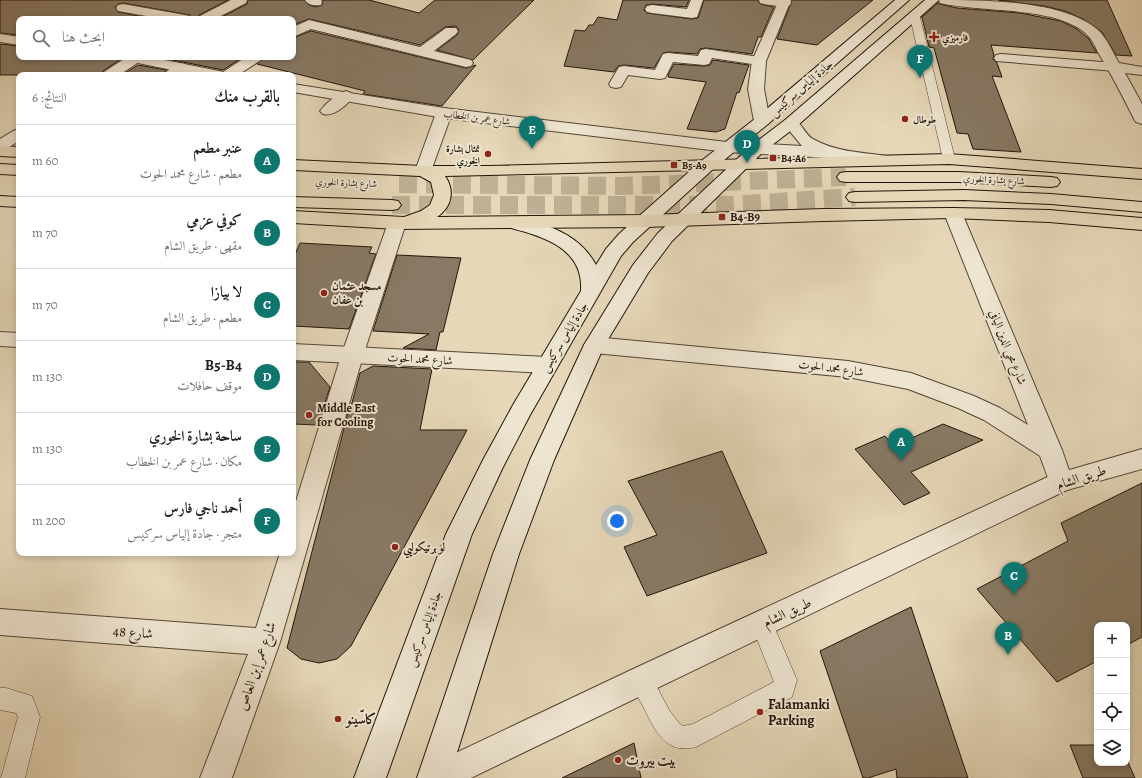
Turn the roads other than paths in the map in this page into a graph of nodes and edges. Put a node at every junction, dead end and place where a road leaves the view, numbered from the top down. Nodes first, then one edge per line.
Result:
1 (241, 0) edge
2 (697, 0) edge
3 (765, 0) edge
4 (903, 0) edge
5 (933, 0) edge
6 (945, 0) edge
7 (785, 1) edge
8 (1040, 6) edge
9 (123, 8) dead end
10 (652, 9) dead end
11 (168, 16) edge
12 (211, 16) edge
13 (915, 17) junction
14 (296, 31) edge
15 (451, 31) dead end
16 (0, 38) edge
17 (16, 41) edge
18 (422, 53) junction
19 (1001, 58) dead end
20 (129, 60) edge
21 (142, 60) edge
22 (251, 60) edge
23 (759, 61) junction
24 (466, 63) dead end
25 (1115, 67) junction
26 (175, 71) edge
27 (1142, 71) edge
28 (113, 72) edge
29 (186, 72) edge
30 (233, 72) edge
31 (616, 84) dead end
32 (296, 88) edge
33 (346, 96) junction
34 (328, 111) dead end
35 (444, 113) junction
36 (1142, 118) edge
37 (762, 121) junction
38 (791, 123) junction
39 (16, 136) edge
40 (0, 146) edge
41 (727, 147) junction
42 (758, 149) junction
43 (0, 151) edge
44 (16, 152) edge
45 (830, 154) junction
46 (949, 159) junction
47 (880, 160) junction
48 (296, 165) edge
49 (741, 165) junction
50 (706, 166) junction
51 (0, 169) edge
52 (16, 170) edge
53 (423, 171) junction
54 (1142, 174) edge
55 (846, 177) tunnel mouth
56 (296, 180) edge
57 (399, 184) tunnel mouth
58 (1142, 189) edge
59 (0, 190) edge
60 (16, 191) edge
61 (855, 197) tunnel mouth
62 (0, 201) edge
63 (16, 202) edge
64 (296, 202) edge
65 (1142, 207) edge
66 (953, 213) junction
67 (394, 214) junction
68 (296, 217) edge
69 (683, 220) junction
70 (646, 221) junction
71 (509, 222) junction
72 (1142, 224) edge
73 (591, 292) junction
74 (0, 339) edge
75 (16, 340) edge
76 (594, 345) junction
77 (296, 352) edge
78 (352, 356) junction
79 (547, 365) junction
80 (1050, 450) junction
81 (1142, 459) edge
82 (1061, 482) junction
83 (296, 542) edge
84 (292, 556) edge
85 (0, 622) edge
86 (762, 624) junction
87 (266, 642) junction
88 (641, 680) junction
89 (0, 699) edge
90 (13, 778) edge
91 (216, 778) edge
92 (370, 778) edge
93 (433, 778) edge
94 (436, 778) edge

1 - 12 street
2 - 10 street
3 - 7 street
4 - 37 street, جادة إلياس سركيس
5 - 13 street, جادة إلياس سركيس
6 - 8 street
7 - 23 street
8 - 25 street
9 - 11 street
13 - 38 street, جادة إلياس سركيس
13 - 46 lane
14 - 18 street
15 - 18 street
16 - 17 street
18 - 24 street
19 - 25 street
20 - 28 street
21 - 26 street
22 - 30 street
23 - 31 street
23 - 37 street
25 - 27 street
25 - 36 street
26 - 29 street
32 - 33 street, شارع عمر بن الخطاب
33 - 34 street
33 - 35 street, شارع عمر بن الخطاب
35 - 41 street, شارع عمر بن الخطاب
35 - 53 street
37 - 41 street, جادة إلياس سركيس
38 - 42 street, جادة إلياس سركيس
38 - 45 street
39 - 40 street
41 - 42 street, شارع عمر بن الخطاب
41 - 50 street, جادة إلياس سركيس
42 - 45 street, شارع عمر بن الخطاب
42 - 49 street, جادة إلياس سركيس
43 - 44 main road
45 - 47 street
46 - 47 main road
46 - 54 main road
47 - 49 main road
48 - 53 main road
49 - 50 main road
49 - 69 street, جادة إلياس سركيس
50 - 53 main road
50 - 70 street, جادة إلياس سركيس
51 - 52 main road
53 - 67 main road
55 - 58 main road, شارع بشارة الخوري
56 - 57 main road, شارع بشارة الخوري
59 - 60 main road
61 - 65 main road, شارع بشارة الخوري
62 - 63 main road
64 - 67 main road, شارع بشارة الخوري
66 - 69 main road
66 - 72 main road
66 - 80 street, شارع محي الدين اليافي
67 - 68 main road
67 - 71 main road
67 - 78 street, شارع عمر إبن العاص
69 - 70 main road
69 - 76 street, جادة إلياس سركيس
70 - 71 main road
70 - 73 street, جادة إلياس سركيس
71 - 73 street
73 - 79 street, جادة إلياس سركيس
74 - 75 street
76 - 80 street, شارع محمد الحوت
76 - 93 street, جادة إلياس سركيس
77 - 78 street, شارع محمد الحوت
78 - 79 street, شارع محمد الحوت
78 - 83 street, شارع عمر إبن العاص
79 - 92 street, جادة إلياس سركيس
80 - 82 street, شارع محي الدين اليافي
81 - 82 street, طريق الشام
82 - 86 street, طريق الشام
84 - 87 street, شارع عمر إبن العاص
85 - 87 street, شارع 48
86 - 88 street, طريق الشام
86 - 88 lane
87 - 91 street, شارع عمر إبن العاص
88 - 94 street, طريق الشام
89 - 90 lane

